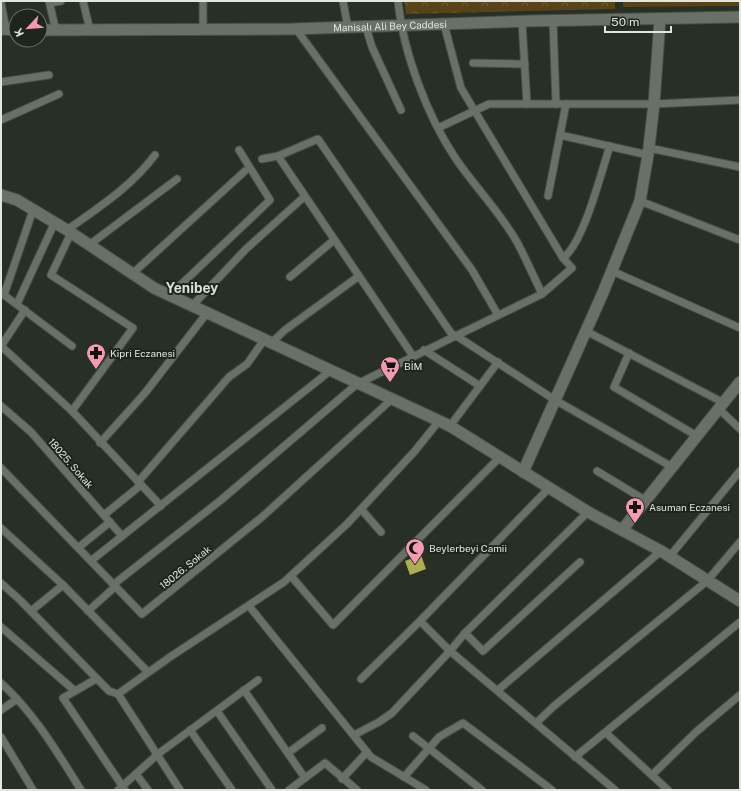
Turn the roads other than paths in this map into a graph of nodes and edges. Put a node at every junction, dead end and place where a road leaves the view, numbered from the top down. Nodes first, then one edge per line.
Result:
1 (61, 1) edge
2 (83, 1) edge
3 (203, 1) edge
4 (343, 1) edge
5 (398, 1) edge
6 (50, 2) edge
7 (1, 3) edge
8 (740, 17) edge
9 (660, 19) junction
10 (553, 21) junction
11 (522, 22) junction
12 (444, 24) junction
13 (400, 26) junction
14 (366, 27) junction
15 (348, 28) junction
16 (8, 29) edge
17 (203, 29) junction
18 (296, 29) junction
19 (48, 30) edge
20 (90, 30) junction
21 (56, 31) junction
22 (473, 63) dead end
23 (525, 64) junction
24 (49, 75) dead end
25 (1, 82) edge
26 (59, 94) dead end
27 (740, 100) edge
28 (527, 104) junction
29 (556, 104) junction
30 (566, 104) junction
31 (654, 104) junction
32 (401, 110) dead end
33 (474, 111) junction
34 (1, 120) edge
35 (438, 128) junction
36 (560, 135) junction
37 (610, 146) junction
38 (239, 150) dead end
39 (649, 151) junction
40 (155, 155) dead end
41 (278, 156) junction
42 (262, 159) dead end
43 (740, 166) edge
44 (245, 171) dead end
45 (177, 179) dead end
46 (1, 195) edge
47 (548, 196) dead end
48 (304, 197) junction
49 (640, 201) junction
50 (33, 210) junction
51 (54, 224) junction
52 (69, 231) junction
53 (334, 240) junction
54 (740, 240) edge
55 (89, 245) junction
56 (563, 258) junction
57 (612, 271) junction
58 (132, 274) junction
59 (359, 276) junction
60 (290, 277) dead end
61 (542, 294) junction
62 (170, 295) junction
63 (17, 304) junction
64 (192, 306) junction
65 (25, 310) junction
66 (207, 313) junction
67 (498, 315) junction
68 (740, 328) edge
69 (586, 331) junction
70 (454, 336) junction
71 (267, 342) junction
72 (72, 346) dead end
73 (2, 348) edge
74 (424, 350) junction
75 (629, 353) junction
76 (413, 356) junction
77 (498, 362) junction
78 (330, 371) junction
79 (740, 382) edge
80 (357, 384) junction
81 (480, 386) junction
82 (392, 399) junction
83 (555, 400) junction
84 (1, 406) edge
85 (721, 406) junction
86 (72, 410) junction
87 (439, 421) junction
88 (450, 426) junction
89 (740, 429) edge
90 (697, 436) junction
91 (100, 443) junction
92 (500, 457) junction
93 (672, 467) junction
94 (1, 468) edge
95 (597, 471) dead end
96 (740, 471) edge
97 (523, 472) junction
98 (139, 484) junction
99 (549, 488) junction
100 (645, 500) junction
101 (161, 506) junction
102 (361, 509) junction
103 (588, 512) junction
104 (104, 515) junction
105 (110, 522) junction
106 (1, 528) edge
107 (622, 530) junction
108 (381, 532) dead end
109 (122, 536) junction
110 (740, 542) edge
111 (79, 547) junction
112 (666, 553) junction
113 (92, 560) junction
114 (580, 562) dead end
115 (291, 576) junction
116 (707, 581) junction
117 (1, 583) edge
118 (63, 585) junction
119 (115, 585) junction
120 (740, 601) edge
121 (249, 606) junction
122 (31, 611) junction
123 (88, 611) junction
124 (420, 621) junction
125 (740, 622) edge
126 (1, 627) edge
127 (465, 633) junction
128 (450, 651) junction
129 (148, 672) junction
130 (96, 679) junction
131 (361, 679) dead end
132 (258, 680) dead end
133 (1, 684) edge
134 (244, 690) junction
135 (498, 690) junction
136 (75, 691) junction
137 (118, 694) junction
138 (740, 694) edge
139 (17, 699) junction
140 (1, 710) edge
141 (217, 710) junction
142 (536, 723) junction
143 (322, 728) dead end
144 (190, 730) junction
145 (606, 733) junction
146 (354, 736) junction
147 (413, 736) dead end
148 (1, 737) edge
149 (429, 749) junction
150 (367, 752) junction
151 (288, 753) junction
152 (158, 754) junction
153 (575, 757) junction
154 (136, 774) junction
155 (652, 775) junction
156 (404, 777) junction
157 (305, 778) junction
158 (342, 779) junction
159 (122, 789) edge
160 (34, 790) edge
161 (81, 790) edge
162 (148, 790) edge
163 (180, 790) edge
164 (232, 790) edge
165 (272, 790) edge
166 (289, 790) edge
167 (356, 790) edge
168 (426, 790) edge
169 (482, 790) edge
170 (552, 790) edge
171 (615, 790) edge
172 (668, 790) edge

1 - 6 street
2 - 20 street
3 - 17 street
4 - 15 street
5 - 13 street
6 - 21 street
7 - 16 street
8 - 9 main road, Manisalı Ali Bey Caddesi
9 - 10 main road, Manisalı Ali Bey Caddesi
9 - 31 main road
10 - 11 main road, Manisalı Ali Bey Caddesi
10 - 29 street
11 - 12 main road, Manisalı Ali Bey Caddesi
11 - 23 street
12 - 13 main road, Manisalı Ali Bey Caddesi
12 - 33 street
13 - 14 main road, Manisalı Ali Bey Caddesi
13 - 35 street
14 - 15 main road, Manisalı Ali Bey Caddesi
14 - 32 street
15 - 18 main road, Manisalı Ali Bey Caddesi
17 - 18 main road, Manisalı Ali Bey Caddesi
17 - 20 main road, Manisalı Ali Bey Caddesi
18 - 67 street
19 - 21 main road, Manisalı Ali Bey Caddesi
20 - 21 main road, Manisalı Ali Bey Caddesi
22 - 23 street
23 - 28 street
24 - 25 street
26 - 34 street
27 - 31 street
28 - 29 street
28 - 33 street
29 - 30 street
30 - 31 street
30 - 36 street
31 - 39 main road
33 - 35 street
33 - 56 street
35 - 61 street
36 - 37 street
36 - 47 street
37 - 39 street
37 - 56 street
38 - 62 street
39 - 43 street
39 - 49 main road
40 - 52 street
41 - 42 street
41 - 48 street
41 - 70 street
44 - 58 street
45 - 55 street
46 - 50 main road
48 - 53 street
48 - 64 street
49 - 54 street
49 - 57 main road
50 - 51 main road
50 - 63 street
51 - 52 main road
51 - 63 street
52 - 55 main road
52 - 86 street
53 - 59 street
53 - 60 street
55 - 58 main road
56 - 61 street
57 - 68 street
57 - 69 main road
58 - 62 main road
59 - 71 street
59 - 76 street
61 - 67 street
62 - 64 main road
63 - 65 street
64 - 66 main road
65 - 72 street
65 - 73 street
66 - 71 main road
66 - 91 street
67 - 70 street
69 - 75 street
69 - 83 main road
70 - 74 street
70 - 77 street
71 - 78 main road
71 - 98 street
73 - 86 street
74 - 76 street
74 - 81 street
75 - 85 street
75 - 90 street
76 - 80 street
77 - 81 street
77 - 83 street
78 - 80 main road
78 - 101 street
79 - 85 main road
80 - 82 main road
80 - 119 street
81 - 88 street
82 - 87 main road
82 - 119 street, 18026. Sokak
83 - 93 street
83 - 97 main road
84 - 104 street, 18025. Sokak
85 - 89 street
85 - 90 main road
86 - 91 street
87 - 88 main road
87 - 102 street
88 - 92 main road
90 - 93 main road
91 - 98 street
92 - 97 main road
92 - 115 street
93 - 100 main road
94 - 111 street, 18026. Sokak
95 - 100 street
96 - 112 street
97 - 99 main road
98 - 101 street
98 - 104 street
99 - 103 main road
99 - 124 street
100 - 107 main road
101 - 109 street
102 - 108 street
102 - 115 street
103 - 107 main road
103 - 127 street
104 - 105 street, 18025. Sokak
105 - 109 street, 18025. Sokak
105 - 111 street
106 - 118 street
107 - 112 main road
109 - 113 street
110 - 116 street
111 - 113 street, 18026. Sokak
112 - 116 main road
112 - 135 street
113 - 119 street, 18026. Sokak
114 - 127 street
115 - 121 street
116 - 120 main road
116 - 142 street
117 - 122 street
118 - 122 street
118 - 123 street
119 - 123 street
121 - 129 street
121 - 146 street
122 - 130 street
123 - 129 street
124 - 128 street
124 - 131 street
125 - 145 street
126 - 136 street
127 - 128 street
128 - 135 street
128 - 146 street
129 - 137 street
130 - 136 street
130 - 137 street
132 - 134 street
133 - 139 street
134 - 141 street
134 - 151 street
135 - 142 street
136 - 159 street
137 - 152 street
138 - 155 street
139 - 140 street
139 - 161 street
141 - 144 street
141 - 165 street
142 - 153 street
143 - 151 street
144 - 152 street
144 - 164 street
145 - 153 street
145 - 155 street
146 - 150 street
147 - 149 street
148 - 160 street
149 - 156 street
149 - 169 street
149 - 170 street
150 - 156 street
150 - 158 street
151 - 157 street
152 - 154 street
152 - 163 street
153 - 171 street
154 - 159 street
154 - 162 street
155 - 172 street
156 - 168 street
157 - 158 street
157 - 166 street
158 - 167 street

